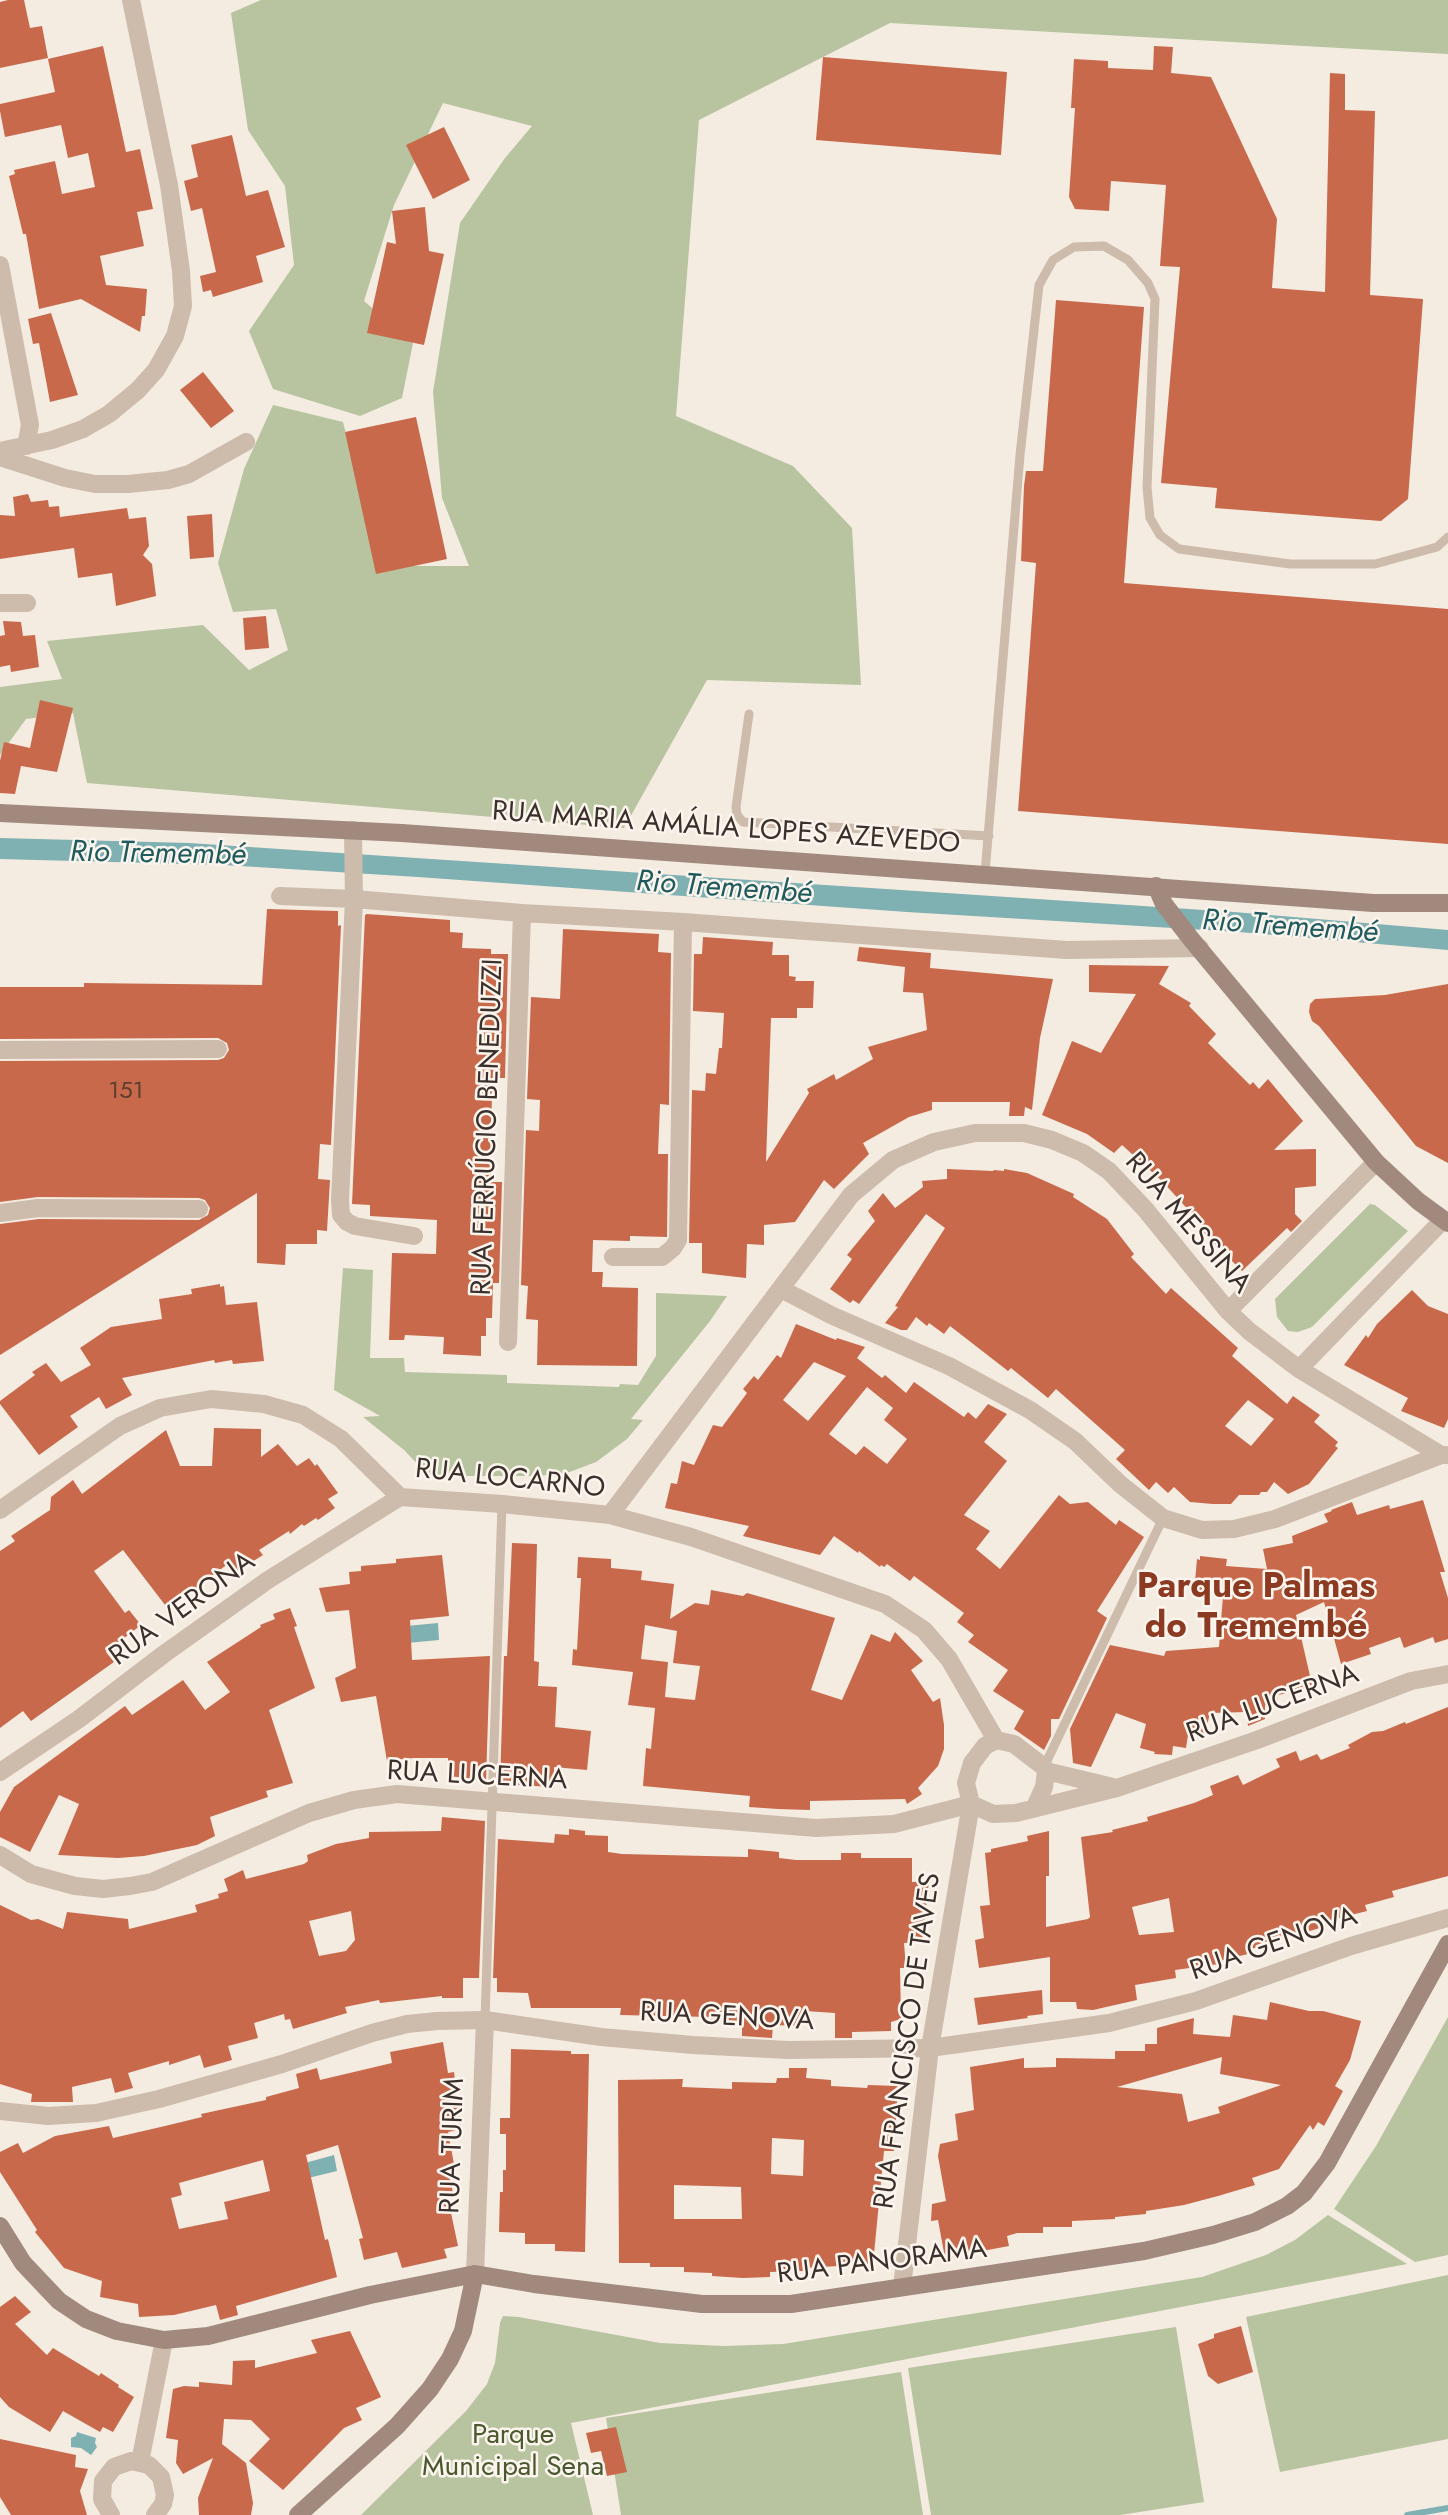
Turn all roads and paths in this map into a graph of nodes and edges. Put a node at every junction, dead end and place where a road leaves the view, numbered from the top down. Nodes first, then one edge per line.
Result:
1 (131, 0) edge
2 (0, 265) edge
3 (246, 442) dead end
4 (26, 446) junction
5 (0, 454) edge
6 (1448, 537) edge
7 (0, 603) edge
8 (27, 603) dead end
9 (749, 714) dead end
10 (0, 813) edge
11 (989, 836) junction
12 (353, 838) junction
13 (985, 873) junction
14 (1156, 886) junction
15 (280, 896) dead end
16 (354, 899) junction
17 (1448, 902) edge
18 (522, 913) junction
19 (683, 922) junction
20 (1196, 943) junction
21 (218, 1049) dead end
22 (0, 1050) edge
23 (1376, 1162) junction
24 (199, 1209) dead end
25 (0, 1213) edge
26 (1445, 1222) edge
27 (414, 1236) dead end
28 (613, 1257) dead end
29 (781, 1289) junction
30 (1228, 1311) junction
31 (508, 1342) dead end
32 (1299, 1369) junction
33 (1444, 1455) edge
34 (400, 1497) junction
35 (502, 1504) junction
36 (0, 1510) edge
37 (610, 1515) junction
38 (1163, 1518) junction
39 (1448, 1674) edge
40 (996, 1740) junction
41 (1045, 1769) junction
42 (0, 1772) edge
43 (1117, 1788) junction
44 (490, 1800) junction
45 (971, 1804) junction
46 (1035, 1807) junction
47 (0, 1855) edge
48 (1448, 1918) edge
49 (1448, 1944) edge
50 (485, 2021) junction
51 (930, 2048) junction
52 (0, 2111) edge
53 (0, 2226) edge
54 (475, 2274) junction
55 (902, 2287) junction
56 (164, 2340) junction
57 (140, 2462) junction
58 (111, 2515) edge
59 (155, 2515) edge
60 (298, 2515) edge

1 - 4 street
2 - 4 street
3 - 5 street
4 - 5 street
6 - 11 lane
7 - 8 street
9 - 11 lane
10 - 12 street, RUA MARIA AMÁLIA LOPES AZEVEDO
11 - 13 lane
12 - 13 street, RUA MARIA AMÁLIA LOPES AZEVEDO
12 - 16 street
13 - 14 street, RUA MARIA AMÁLIA LOPES AZEVEDO
14 - 17 street, RUA MARIA AMÁLIA LOPES AZEVEDO
14 - 20 street
15 - 16 street
16 - 18 street
16 - 27 street
18 - 19 street
18 - 31 street, RUA FERRÚCIO BENEDUZZI
19 - 20 street
19 - 28 street
20 - 23 street
21 - 22 street
23 - 26 street
23 - 30 street
24 - 25 street
26 - 32 street
29 - 30 street, RUA MESSINA
29 - 37 street, RUA MESSINA
29 - 38 street
30 - 32 street, RUA MESSINA
32 - 33 street, RUA MESSINA
33 - 38 street
34 - 35 street, RUA LOCARNO
34 - 36 street, RUA LOCARNO
34 - 42 street, RUA VERONA
35 - 37 street, RUA LOCARNO
35 - 44 lane
37 - 40 street, RUA LOCARNO
38 - 41 lane
39 - 43 street, RUA LUCERNA
40 - 41 street
40 - 45 street
41 - 43 street
41 - 46 street
43 - 46 street, RUA LUCERNA
44 - 45 street, RUA LUCERNA
44 - 47 street, RUA LUCERNA
44 - 50 lane
45 - 46 street
45 - 51 street, RUA FRANCISCO DE TAVES
48 - 51 street, RUA GENOVA
49 - 55 street, RUA PANORAMA
50 - 51 street, RUA GENOVA
50 - 52 street, RUA GENOVA
50 - 54 street, RUA TURIM
51 - 55 street, RUA FRANCISCO DE TAVES
53 - 56 street
54 - 55 street, RUA PANORAMA
54 - 56 street
54 - 60 street
56 - 57 street
57 - 58 street
57 - 59 street

